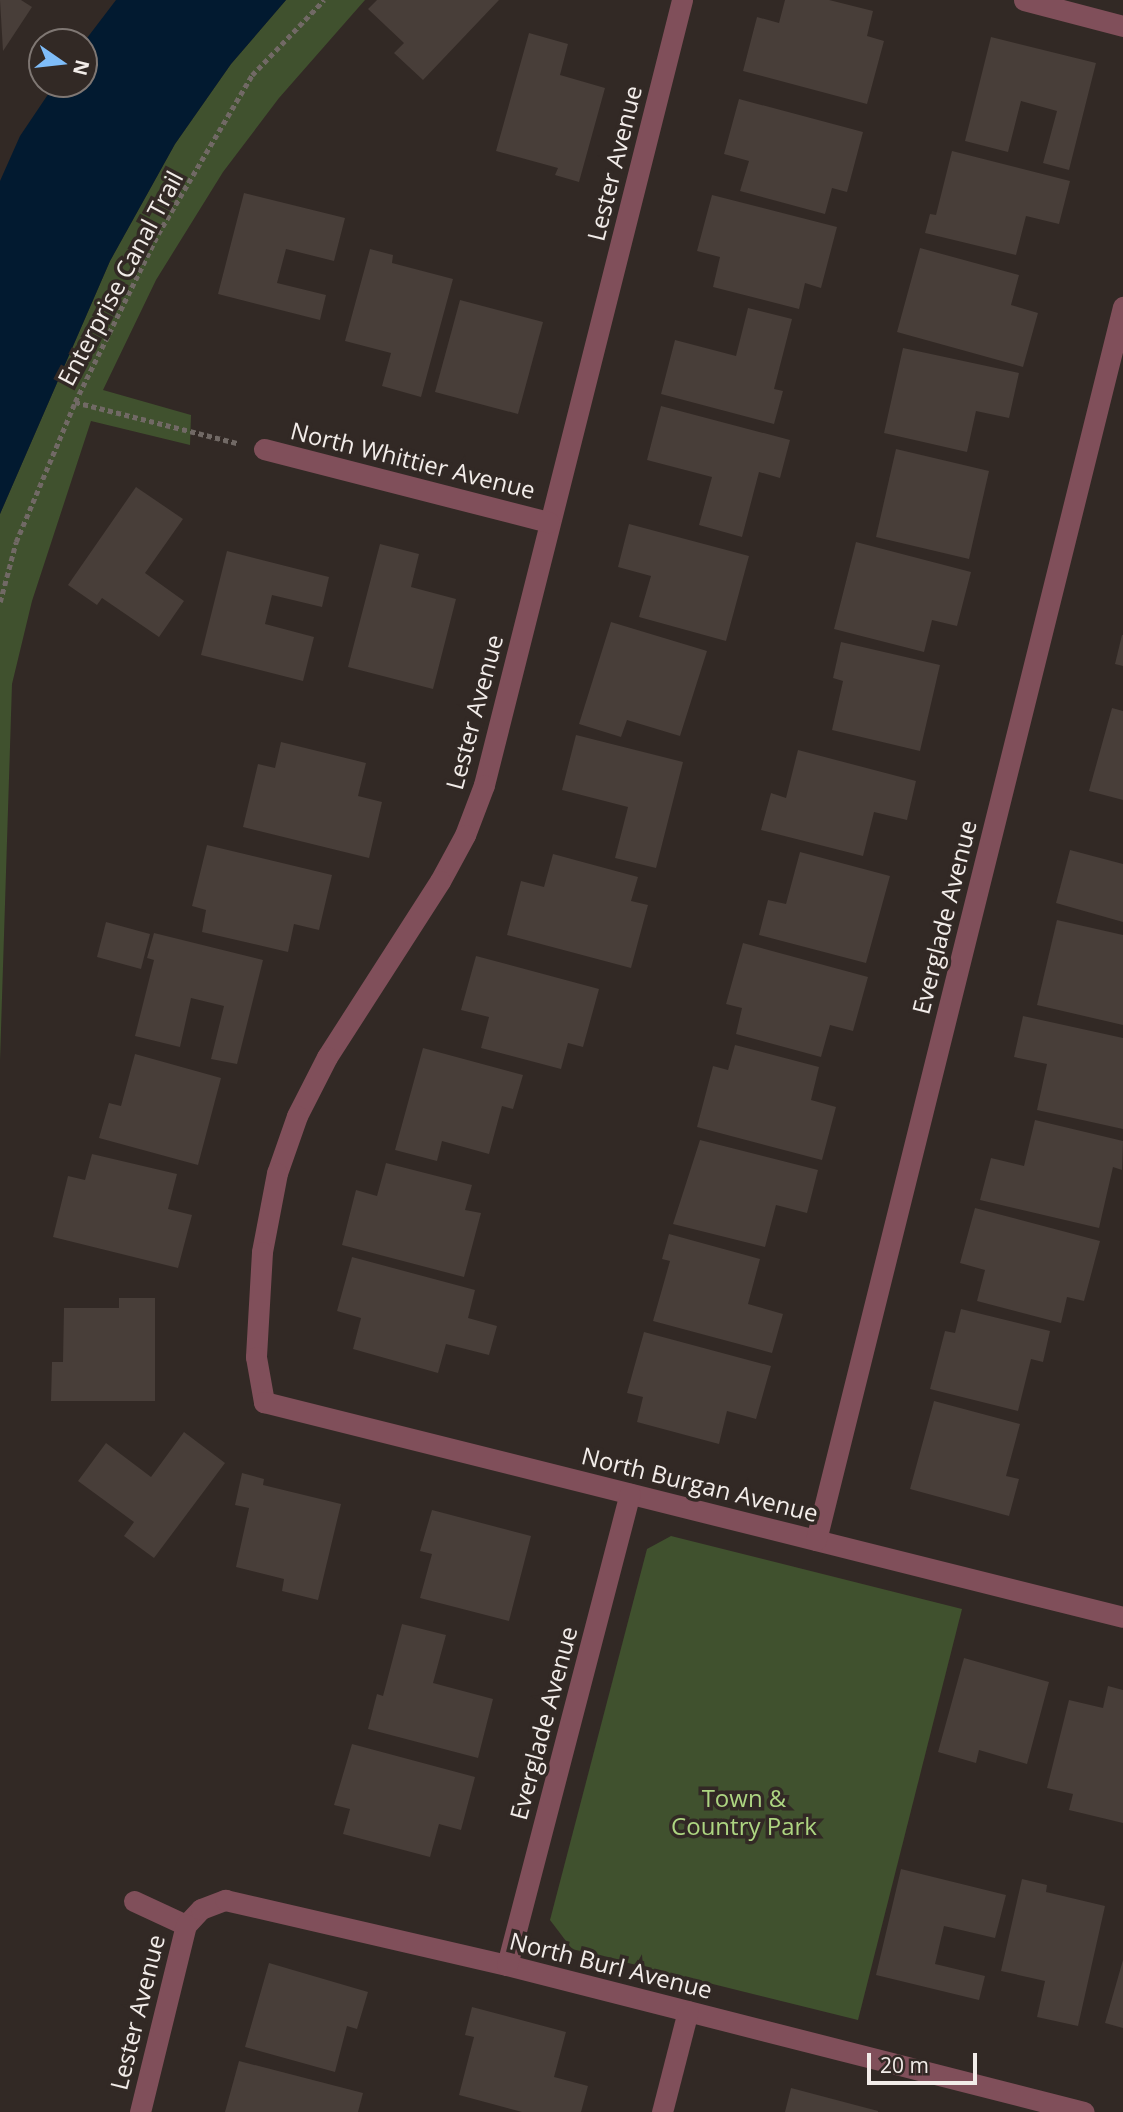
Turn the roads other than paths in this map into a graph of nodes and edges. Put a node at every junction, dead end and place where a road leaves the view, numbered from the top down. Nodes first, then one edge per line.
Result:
1 (682, 0) edge
2 (1024, 0) edge
3 (1123, 26) edge
4 (1123, 307) edge
5 (264, 449) road end
6 (549, 522) junction
7 (264, 1402) joint
8 (630, 1493) junction
9 (816, 1540) junction
10 (1123, 1617) edge
11 (134, 1901) dead end
12 (186, 1925) junction
13 (507, 1965) junction
14 (688, 2011) junction
15 (140, 2112) edge
16 (662, 2112) edge
17 (1084, 2112) edge

1 - 6 street, Lester Avenue
2 - 3 street
4 - 9 street, Everglade Avenue
5 - 6 street, North Whittier Avenue
6 - 7 street, Lester Avenue
7 - 8 street, North Burgan Avenue
8 - 9 street, North Burgan Avenue
8 - 13 street, Everglade Avenue
9 - 10 street, North Burgan Avenue
11 - 12 street
12 - 13 street, North Burl Avenue
12 - 15 street, Lester Avenue
13 - 14 street, North Burl Avenue
14 - 16 street
14 - 17 street, North Burl Avenue

